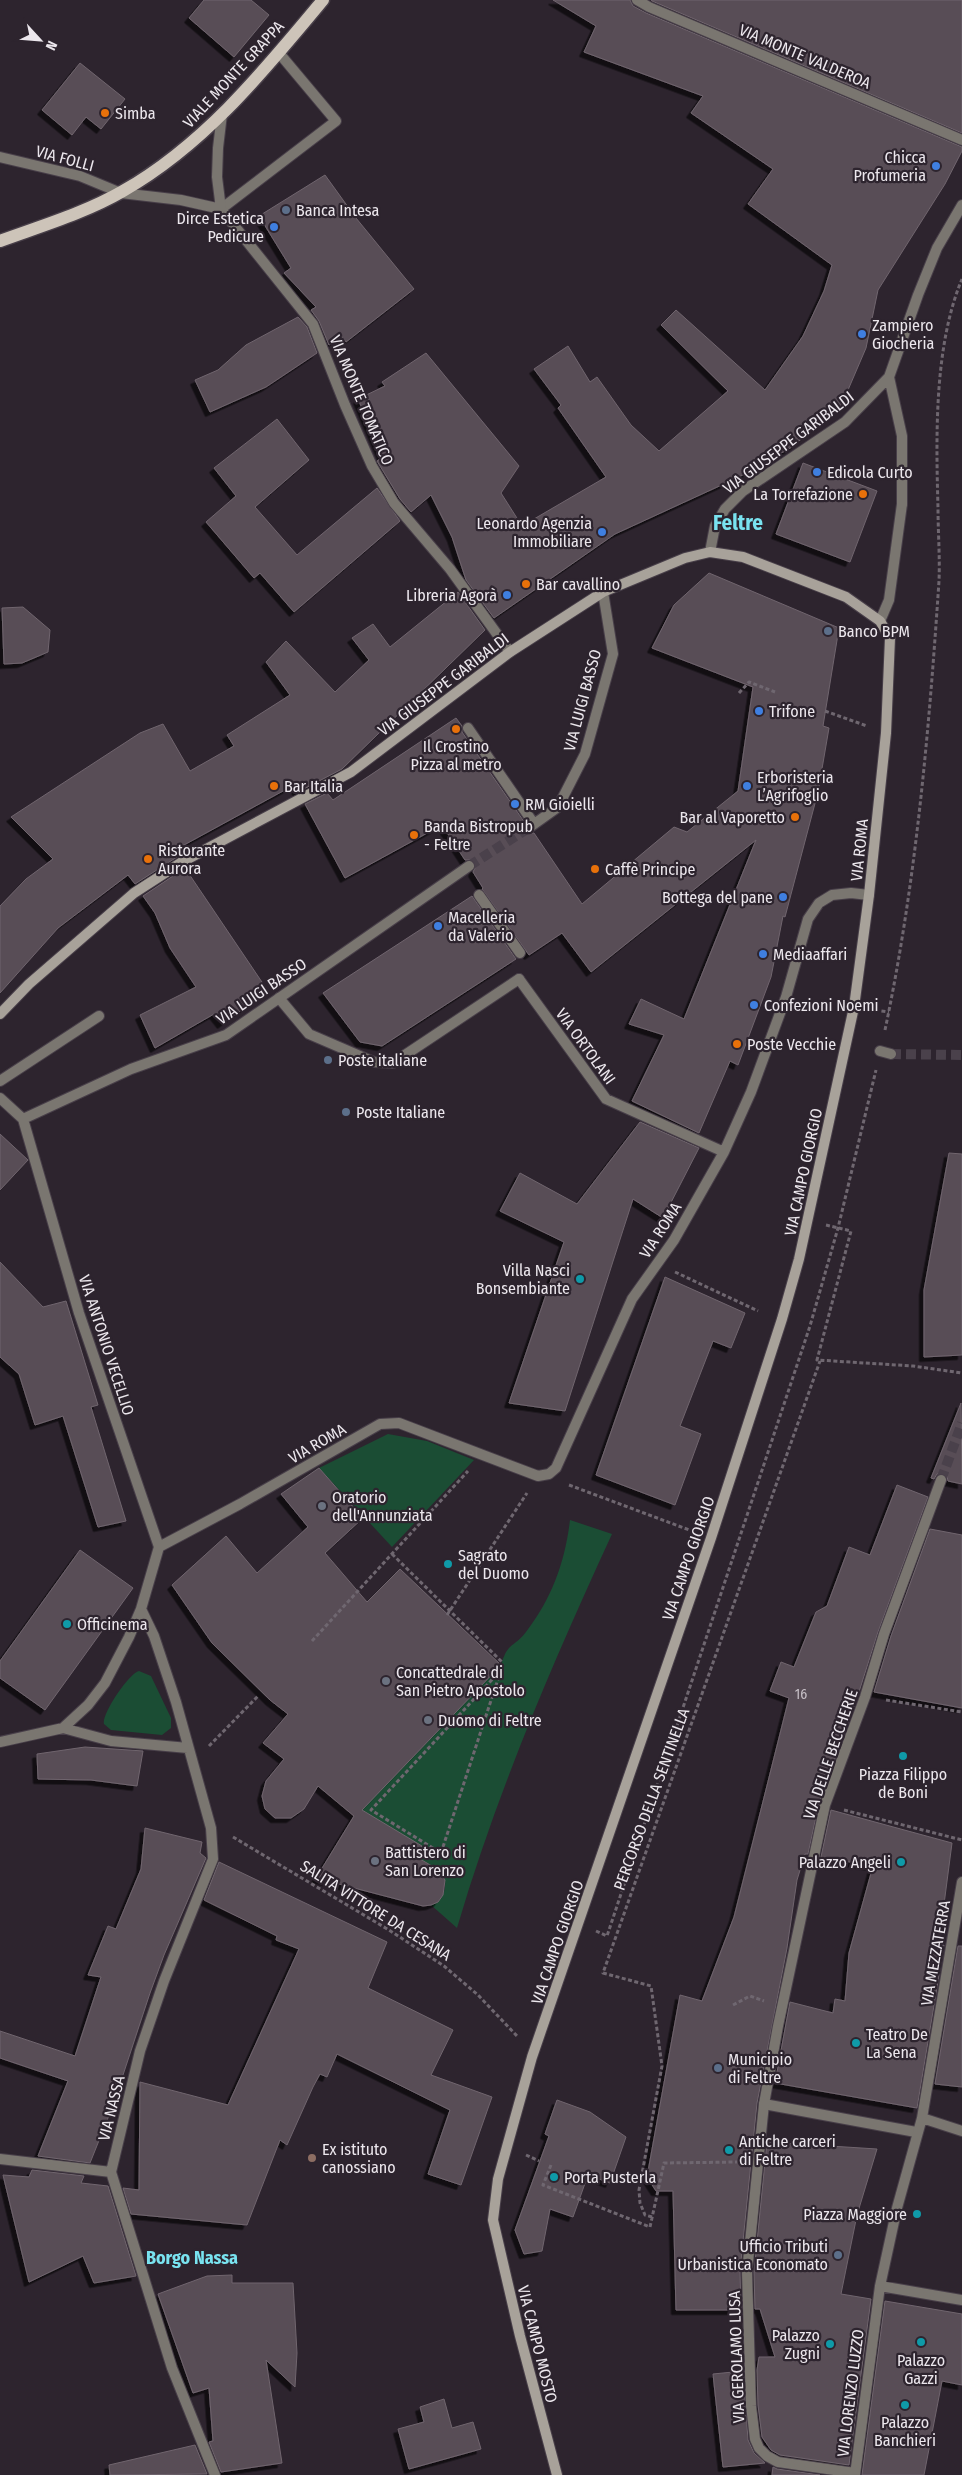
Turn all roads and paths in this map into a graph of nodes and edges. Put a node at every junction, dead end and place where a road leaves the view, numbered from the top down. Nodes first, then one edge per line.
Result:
1 (322, 0) edge
2 (637, 0) edge
3 (651, 4) edge
4 (279, 53) junction
5 (222, 114) junction
6 (962, 140) edge
7 (0, 157) edge
8 (121, 193) junction
9 (962, 204) edge
10 (221, 209) junction
11 (0, 241) edge
12 (962, 279) edge
13 (889, 378) junction
14 (710, 552) junction
15 (603, 592) junction
16 (880, 621) junction
17 (510, 652) junction
18 (775, 692) dead end
19 (739, 693) dead end
20 (825, 710) dead end
21 (468, 728) dead end
22 (886, 733) junction
23 (469, 866) tunnel mouth
24 (479, 895) dead end
25 (870, 895) junction
26 (520, 953) dead end
27 (279, 998) junction
28 (816, 1004) dead end
29 (834, 1004) dead end
30 (0, 1014) edge
31 (100, 1016) dead end
32 (0, 1081) edge
33 (0, 1098) edge
34 (23, 1119) junction
35 (724, 1152) junction
36 (808, 1221) junction
37 (838, 1228) junction
38 (658, 1263) junction
39 (758, 1311) dead end
40 (820, 1361) junction
41 (962, 1372) edge
42 (484, 1454) junction
43 (543, 1475) junction
44 (941, 1480) tunnel mouth
45 (711, 1538) junction
46 (159, 1548) junction
47 (392, 1554) junction
48 (141, 1609) junction
49 (450, 1611) junction
50 (447, 1615) dead end
51 (312, 1641) dead end
52 (501, 1670) junction
53 (259, 1695) dead end
54 (866, 1697) junction
55 (962, 1712) edge
56 (62, 1728) junction
57 (0, 1742) edge
58 (188, 1748) junction
59 (192, 1762) junction
60 (825, 1805) junction
61 (371, 1810) junction
62 (367, 1812) dead end
63 (211, 1828) junction
64 (962, 1840) edge
65 (962, 1882) edge
66 (607, 1936) dead end
67 (733, 2005) dead end
68 (783, 2008) junction
69 (534, 2053) junction
70 (764, 2104) junction
71 (922, 2118) junction
72 (962, 2131) edge
73 (916, 2132) junction
74 (0, 2159) edge
75 (758, 2163) junction
76 (550, 2165) dead end
77 (111, 2172) junction
78 (652, 2217) junction
79 (493, 2220) joint
80 (880, 2286) junction
81 (962, 2300) edge
82 (855, 2474) edge
83 (215, 2475) edge
84 (557, 2475) edge

1 - 4 main road, VIALE MONTE GRAPPA
2 - 3 street, VIA MONTE VALDEROA
3 - 6 street, VIA MONTE VALDEROA
4 - 5 main road, VIALE MONTE GRAPPA
4 - 10 street
5 - 8 main road, VIALE MONTE GRAPPA
5 - 10 street
7 - 8 street, VIA FOLLI
8 - 10 street
8 - 11 main road, VIALE MONTE GRAPPA
9 - 13 street
10 - 17 street, VIA MONTE TOMATICO
12 - 37 path
13 - 14 street, VIA GIUSEPPE GARIBALDI
13 - 16 street
14 - 15 street, VIA GIUSEPPE GARIBALDI
14 - 16 street
15 - 17 street, VIA GIUSEPPE GARIBALDI
15 - 21 street, VIA LUIGI BASSO
16 - 22 street, VIA ROMA
17 - 30 street, VIA GIUSEPPE GARIBALDI
18 - 19 path
20 - 22 path
22 - 25 street, VIA ROMA
23 - 27 street, VIA LUIGI BASSO
24 - 26 street
25 - 35 street, VIA ROMA
25 - 36 street, VIA CAMPO GIORGIO
27 - 34 street, VIA LUIGI BASSO
27 - 35 street, VIA ORTOLANI
28 - 29 path
31 - 32 street
33 - 34 street
34 - 46 street, VIA ANTONIO VECELLIO
35 - 38 street, VIA ROMA
36 - 37 path
36 - 45 street, VIA CAMPO GIORGIO
37 - 40 path
37 - 66 path
38 - 39 path
38 - 43 street, VIA ROMA
40 - 41 path
40 - 78 path, PERCORSO DELLA SENTINELLA
42 - 43 street, VIA ROMA
42 - 46 street, VIA ROMA
42 - 47 path
43 - 45 path
43 - 49 path
44 - 54 street, VIA DELLE BECCHERIE
45 - 69 street, VIA CAMPO GIORGIO
46 - 48 street
47 - 49 path
47 - 51 path
48 - 56 street
48 - 58 street, VIA NASSA
49 - 50 path
49 - 52 path
52 - 61 path
52 - 61 path
53 - 59 path
54 - 55 path
54 - 60 street, VIA DELLE BECCHERIE
56 - 57 street
56 - 58 street
58 - 59 street, VIA NASSA
59 - 63 street, VIA NASSA
60 - 64 path
60 - 68 street, VIA DELLE BECCHERIE
61 - 62 path
63 - 69 path, SALITA VITTORE DA CESANA
63 - 77 street, VIA NASSA
65 - 71 street, VIA MEZZATERRA
67 - 68 path
68 - 70 street, VIA DELLE BECCHERIE
69 - 79 street, VIA CAMPO GIORGIO
70 - 73 street
70 - 75 street, VIA GEROLAMO LUSA
71 - 72 street
71 - 73 street
73 - 80 street
74 - 77 street
75 - 78 path
75 - 82 street, VIA GEROLAMO LUSA
76 - 78 path
77 - 83 street
79 - 84 street, VIA CAMPO MOSTO
80 - 81 street
80 - 82 street, VIA LORENZO LUZZO

